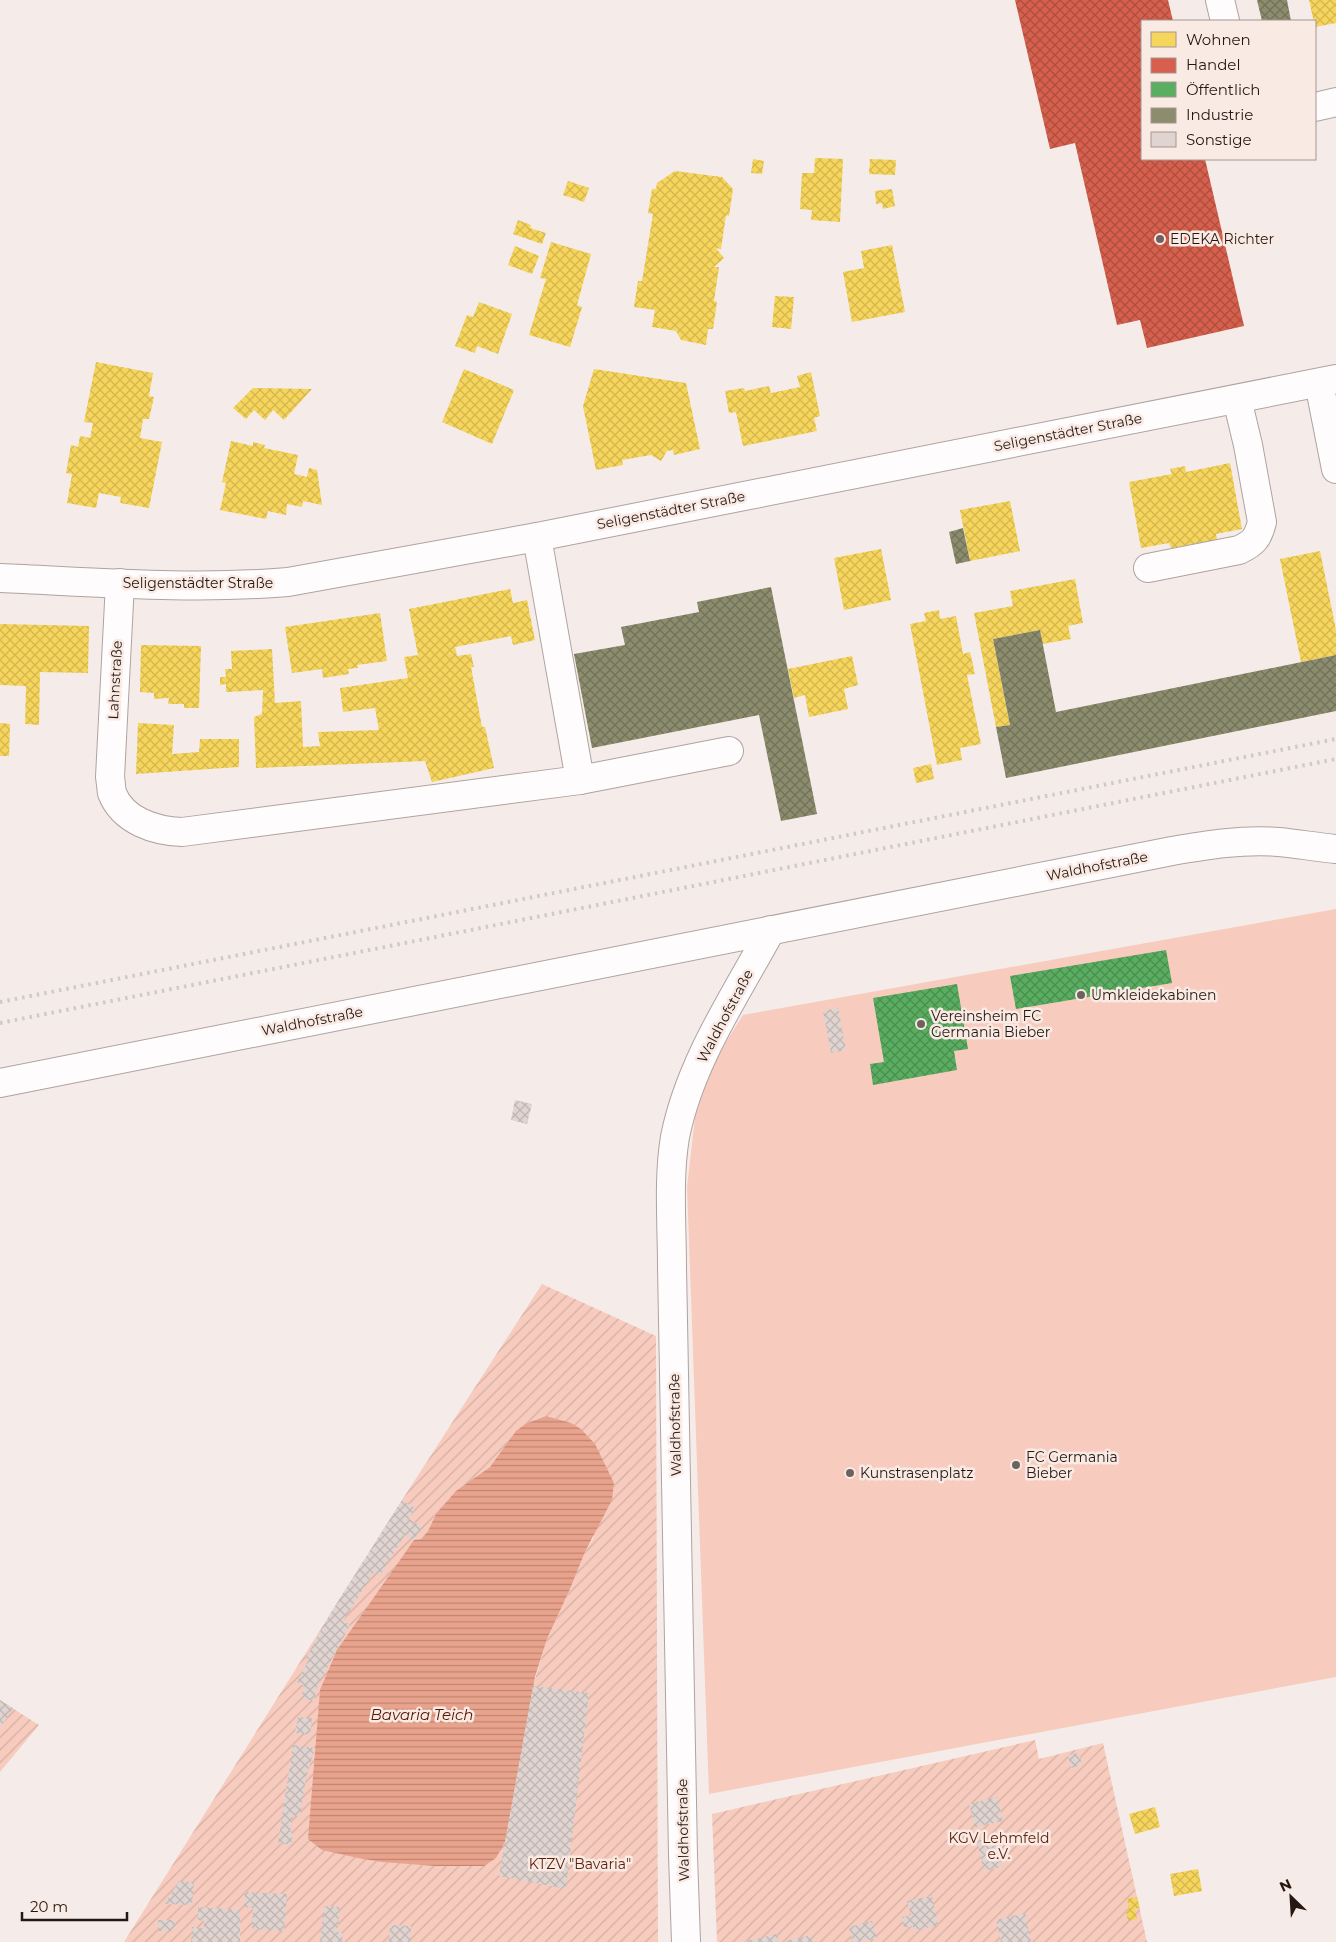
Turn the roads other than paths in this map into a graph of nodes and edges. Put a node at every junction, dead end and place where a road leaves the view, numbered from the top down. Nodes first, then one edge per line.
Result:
1 (1220, 0) edge
2 (1225, 20) edge
3 (1336, 102) edge
4 (1316, 107) edge
5 (1327, 381) edge
6 (1237, 399) junction
7 (1336, 469) edge
8 (537, 537) junction
9 (1148, 568) dead end
10 (0, 578) edge
11 (120, 583) junction
12 (729, 751) dead end
13 (580, 780) junction
14 (1336, 849) edge
15 (771, 930) junction
16 (0, 1083) edge
17 (686, 1942) edge

1 - 2 street
3 - 4 street
5 - 6 street, Seligenstädter Straße
5 - 7 street
6 - 8 street, Seligenstädter Straße
6 - 9 street
8 - 11 street, Seligenstädter Straße
8 - 13 street
10 - 11 street, Seligenstädter Straße
11 - 13 street, Lahnstraße
12 - 13 street, Lahnstraße
14 - 15 street, Waldhofstraße
15 - 16 street, Waldhofstraße
15 - 17 street, Waldhofstraße

